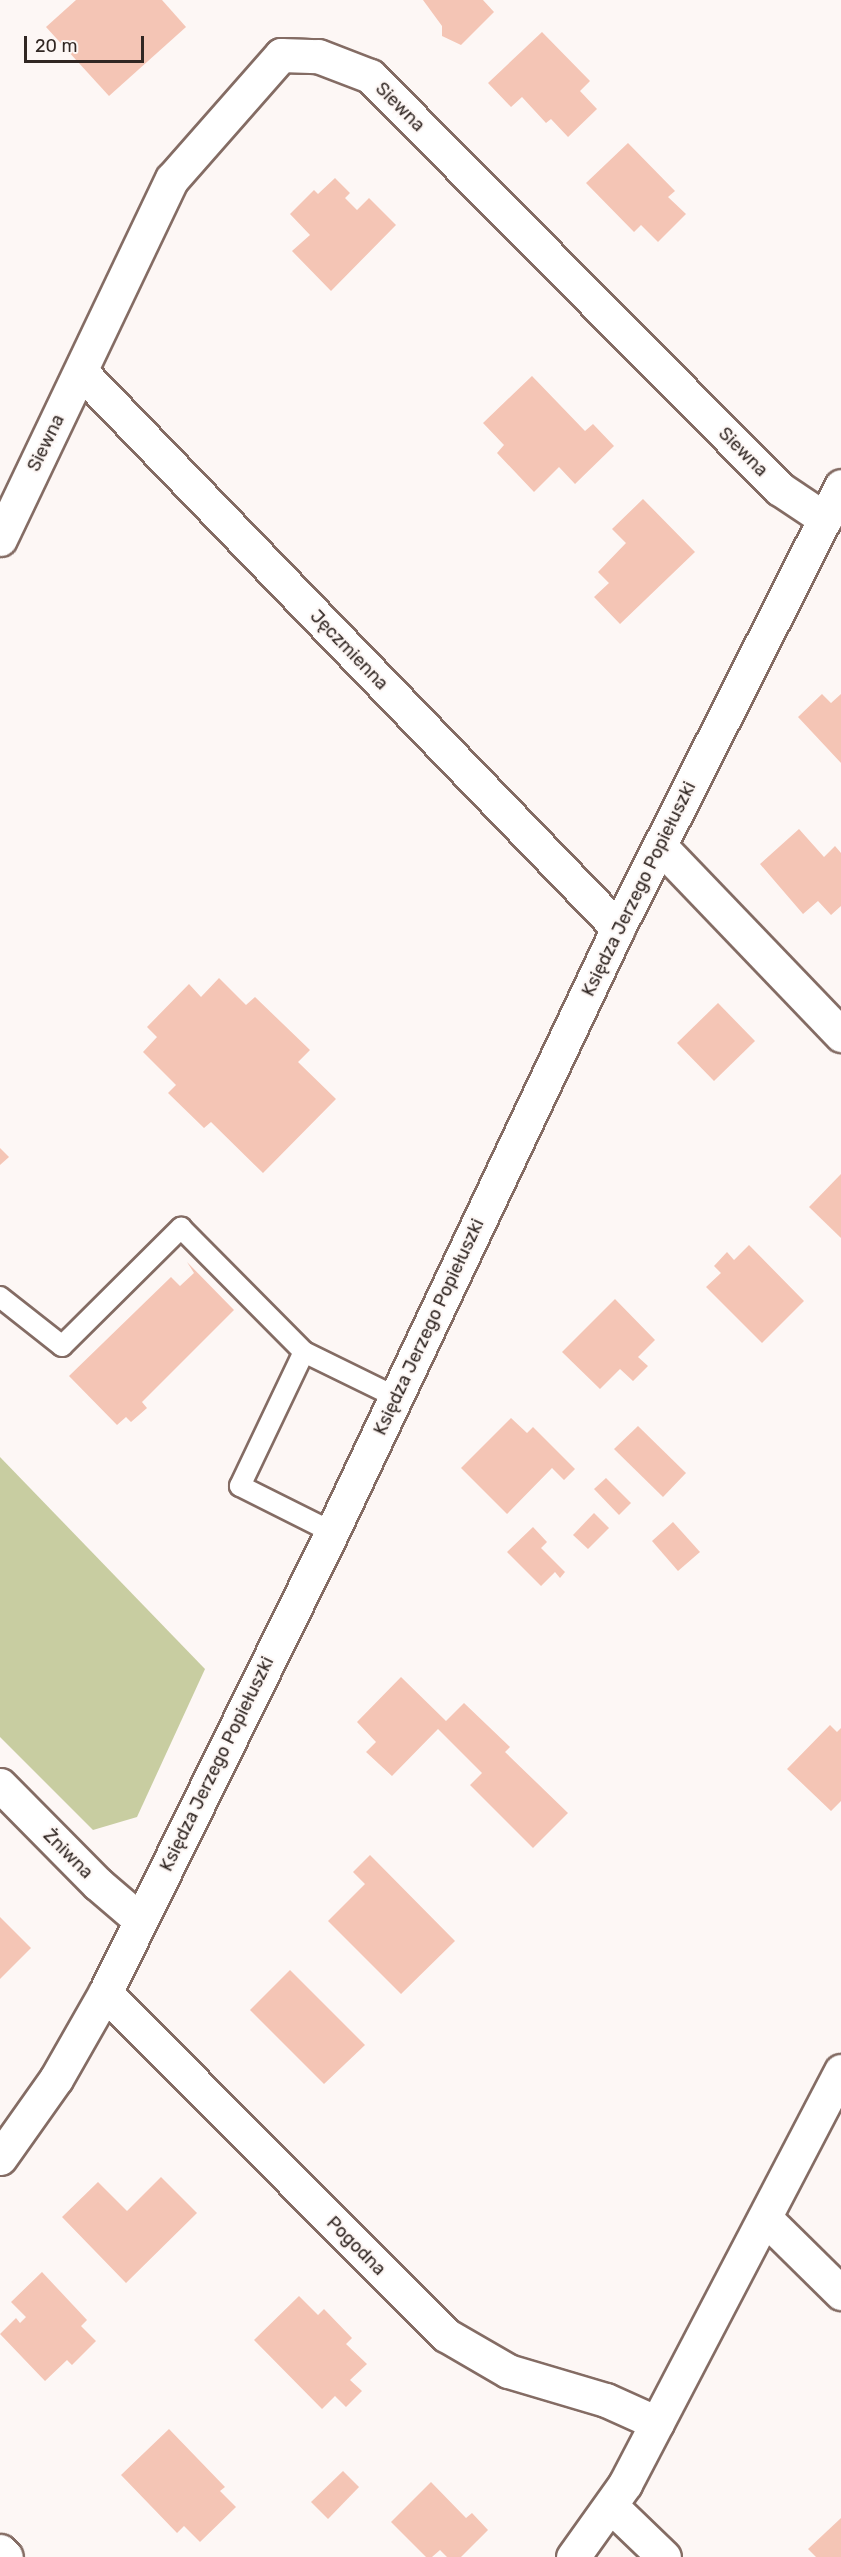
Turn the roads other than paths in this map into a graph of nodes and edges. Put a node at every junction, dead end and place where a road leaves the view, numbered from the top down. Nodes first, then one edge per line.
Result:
1 (81, 372) junction
2 (841, 486) edge
3 (825, 519) junction
4 (0, 539) edge
5 (660, 846) junction
6 (618, 928) junction
7 (841, 1035) edge
8 (0, 1297) edge
9 (304, 1352) junction
10 (396, 1397) junction
11 (332, 1532) junction
12 (0, 1785) edge
13 (140, 1920) junction
14 (105, 1993) junction
15 (841, 2071) edge
16 (0, 2158) edge
17 (765, 2218) junction
18 (841, 2293) edge
19 (657, 2423) junction
20 (612, 2507) junction
21 (0, 2551) edge
22 (6, 2557) edge
23 (573, 2557) edge
24 (664, 2557) edge

1 - 3 street, Siewna
1 - 4 street, Siewna
1 - 6 street, Jęczmienna
2 - 3 street, Księdza Jerzego Popiełuszki
3 - 5 street, Księdza Jerzego Popiełuszki
5 - 6 street, Księdza Jerzego Popiełuszki
5 - 7 street
6 - 10 street, Księdza Jerzego Popiełuszki
8 - 9 lane
9 - 10 lane
9 - 11 lane
10 - 11 street, Księdza Jerzego Popiełuszki
11 - 13 street, Księdza Jerzego Popiełuszki
12 - 13 street, Żniwna
13 - 14 street, Księdza Jerzego Popiełuszki
14 - 16 street, Księdza Jerzego Popiełuszki
14 - 19 street, Pogodna
15 - 17 street
17 - 18 street
17 - 19 street
19 - 20 street
20 - 23 street
20 - 24 street
21 - 22 street

